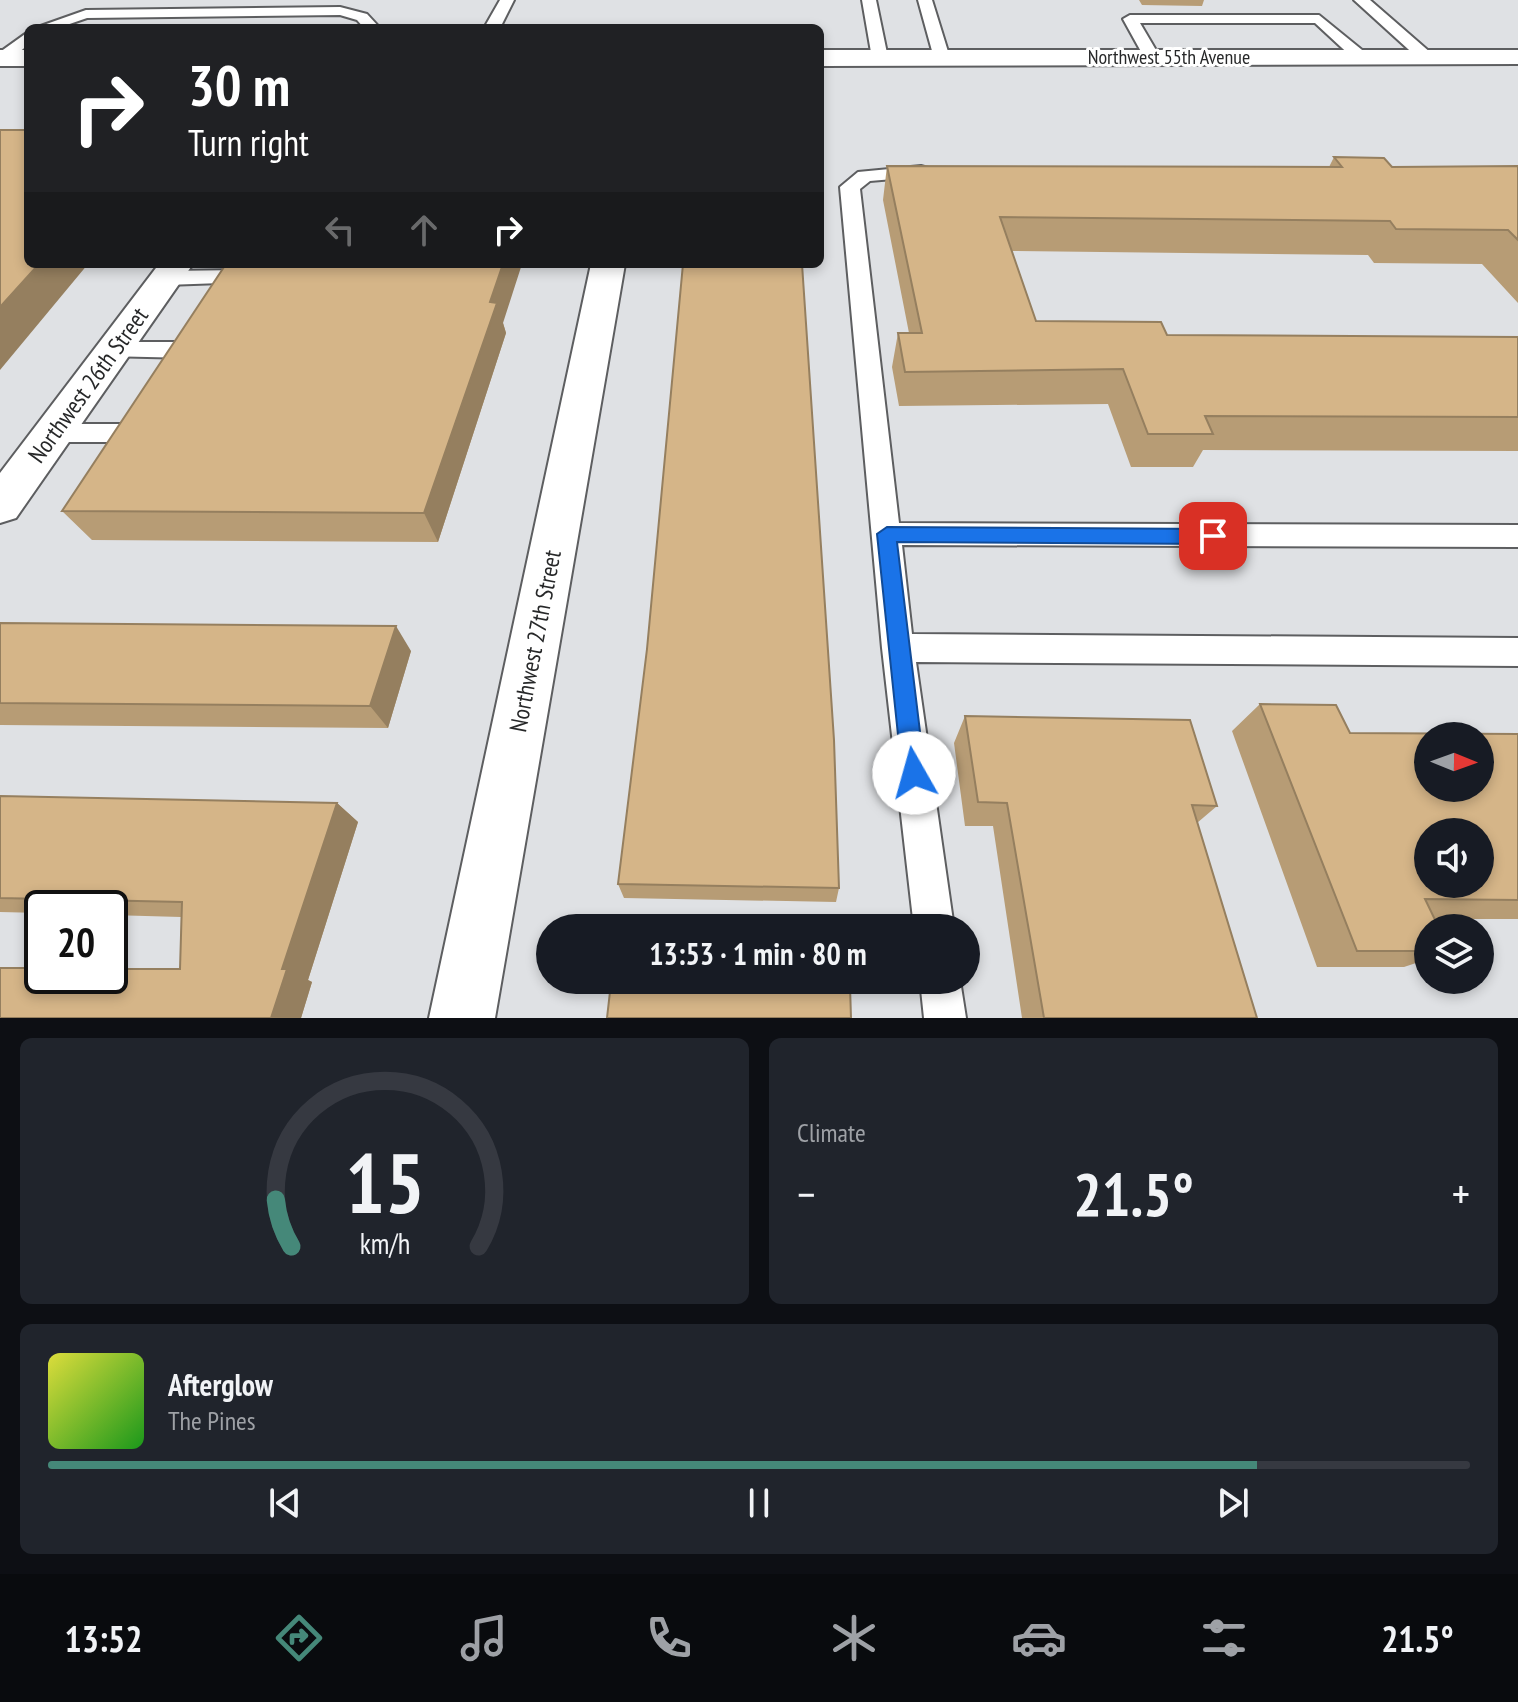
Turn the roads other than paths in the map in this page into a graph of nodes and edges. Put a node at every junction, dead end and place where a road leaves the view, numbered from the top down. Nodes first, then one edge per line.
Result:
1 (507, 0) edge
2 (869, 0) edge
3 (925, 0) edge
4 (1361, 0) edge
5 (55, 24) edge
6 (368, 24) edge
7 (494, 24) edge
8 (24, 40) edge
9 (1425, 56) junction
10 (1152, 57) junction
11 (1361, 57) junction
12 (1518, 57) edge
13 (1, 58) edge
14 (24, 58) edge
15 (824, 58) edge
16 (880, 58) junction
17 (942, 58) junction
18 (948, 172) edge
19 (607, 268) edge
20 (171, 271) edge
21 (241, 277) edge
22 (113, 350) junction
23 (189, 350) edge
24 (53, 433) junction
25 (143, 433) edge
26 (0, 506) edge
27 (887, 534) junction
28 (1518, 536) edge
29 (898, 648) junction
30 (1518, 652) edge
31 (932, 914) edge
32 (942, 994) edge
33 (462, 1018) edge
34 (945, 1018) edge

1 - 7 lane
2 - 16 lane
3 - 17 lane
4 - 9 lane
5 - 6 lane
8 - 13 lane
9 - 11 street, Northwest 55th Avenue
9 - 12 street, Northwest 55th Avenue
10 - 11 street, Northwest 55th Avenue
10 - 11 lane
10 - 17 street, Northwest 55th Avenue
13 - 14 street
15 - 16 street, Northwest 55th Avenue
16 - 17 street, Northwest 55th Avenue
18 - 27 lane
19 - 33 street, Northwest 27th Street
20 - 21 lane
20 - 22 street, Northwest 26th Street
22 - 23 lane
22 - 24 street, Northwest 26th Street
24 - 25 lane
24 - 26 street, Northwest 26th Street
27 - 28 lane
27 - 29 lane
29 - 30 lane
29 - 31 lane
32 - 34 lane

